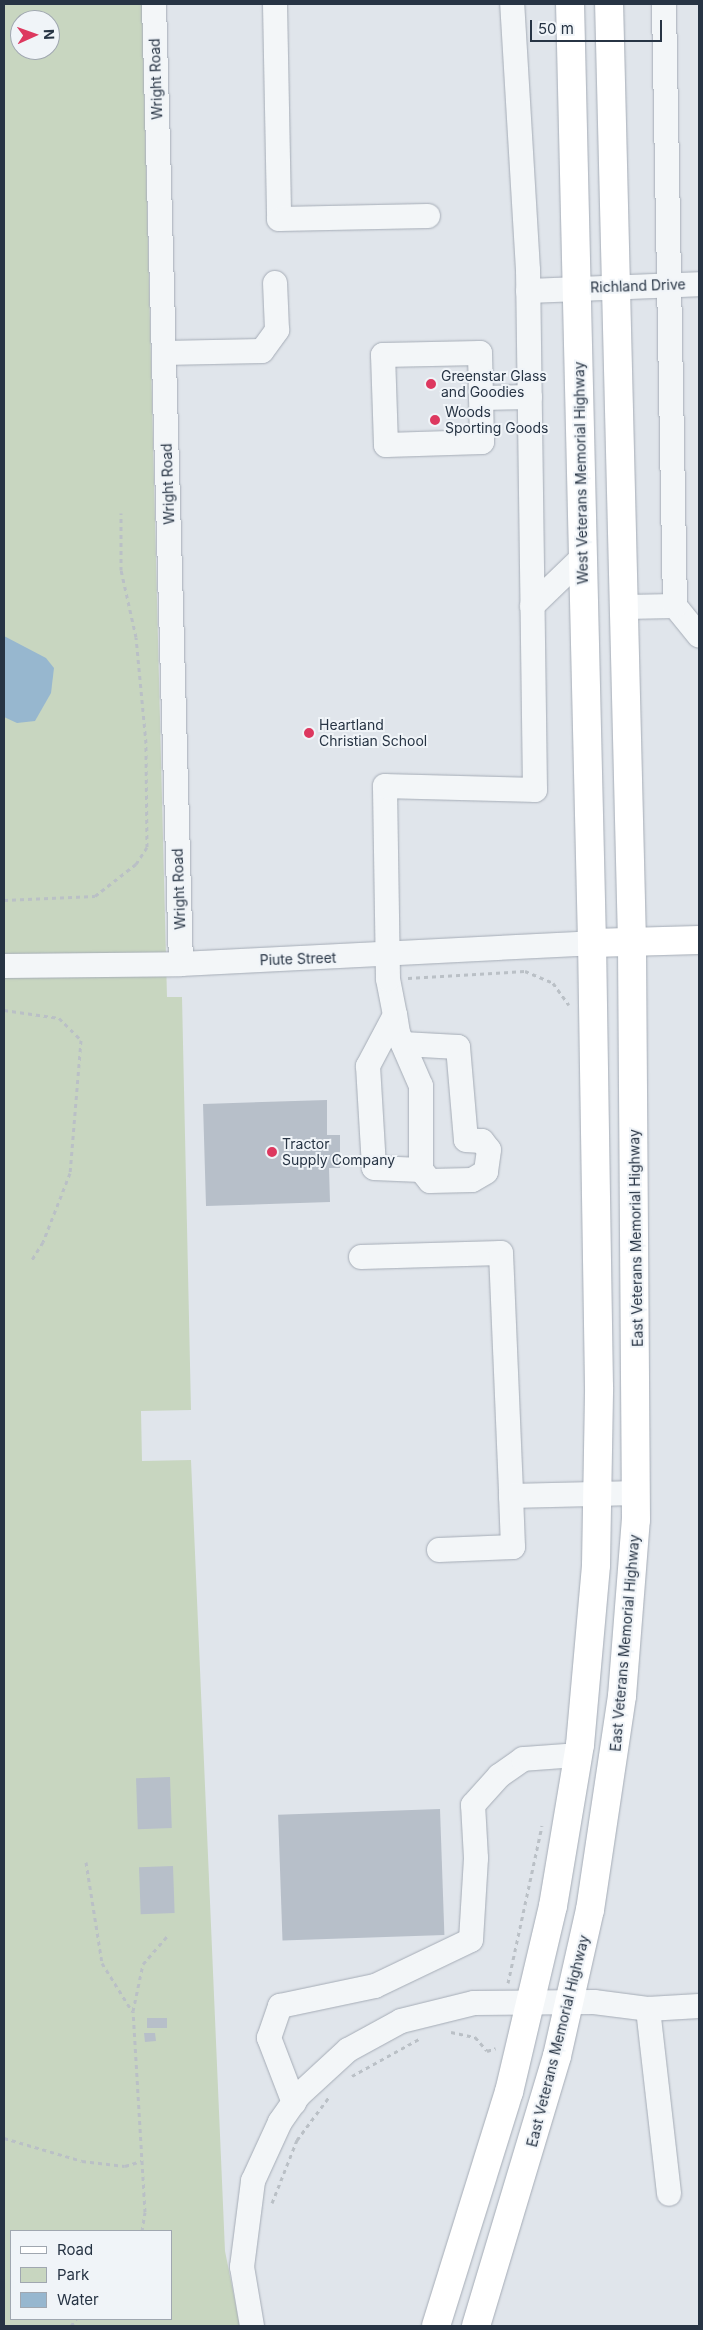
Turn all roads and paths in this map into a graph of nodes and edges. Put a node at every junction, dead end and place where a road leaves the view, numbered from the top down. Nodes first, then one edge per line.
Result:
1 (154, 4) edge
2 (275, 4) edge
3 (512, 4) edge
4 (570, 4) edge
5 (609, 4) edge
6 (664, 4) edge
7 (428, 216) dead end
8 (275, 283) dead end
9 (699, 284) edge
10 (672, 285) junction
11 (618, 287) junction
12 (578, 289) junction
13 (528, 291) junction
14 (164, 353) junction
15 (530, 397) junction
16 (482, 398) junction
17 (121, 513) dead end
18 (583, 556) junction
19 (532, 606) junction
20 (675, 606) junction
21 (625, 608) junction
22 (699, 636) edge
23 (4, 900) edge
24 (699, 940) edge
25 (632, 942) junction
26 (592, 943) junction
27 (388, 955) junction
28 (181, 964) junction
29 (4, 966) edge
30 (4, 1010) edge
31 (395, 1015) junction
32 (402, 1044) junction
33 (421, 1170) junction
34 (361, 1257) dead end
35 (31, 1260) dead end
36 (598, 1493) junction
37 (636, 1494) junction
38 (511, 1496) junction
39 (439, 1550) dead end
40 (578, 1755) junction
41 (86, 1862) dead end
42 (167, 1936) dead end
43 (530, 2002) junction
44 (568, 2002) junction
45 (699, 2006) edge
46 (648, 2009) junction
47 (133, 2011) junction
48 (294, 2103) junction
49 (4, 2138) edge
50 (141, 2161) junction
51 (670, 2194) dead end
52 (142, 2230) edge
53 (252, 2326) edge
54 (436, 2326) edge
55 (476, 2326) edge

1 - 14 street, Wright Road
2 - 7 street
3 - 13 street
4 - 12 main road, West Veterans Memorial Highway
5 - 11 main road
6 - 10 street
8 - 14 street
9 - 10 street, Richland Drive
10 - 11 street, Richland Drive
10 - 20 street
11 - 12 street, Richland Drive
11 - 21 main road
12 - 13 street, Richland Drive
12 - 18 main road, West Veterans Memorial Highway
13 - 15 street
14 - 28 street, Wright Road
15 - 16 street
15 - 19 street
16 - 16 street
17 - 23 path
18 - 19 street
18 - 26 main road, West Veterans Memorial Highway
19 - 27 street
20 - 21 street
20 - 22 street
21 - 25 main road
24 - 25 main road
25 - 26 main road
25 - 37 main road, East Veterans Memorial Highway
26 - 27 street, Piute Street
26 - 36 main road
27 - 28 street, Piute Street
27 - 31 street
28 - 29 street, Piute Street
30 - 35 path
31 - 32 street
31 - 33 street
32 - 33 street
32 - 33 street
34 - 38 street
36 - 37 street
36 - 38 street
36 - 40 main road
37 - 44 main road, East Veterans Memorial Highway
38 - 39 street
40 - 43 main road
40 - 48 street
41 - 47 path
42 - 47 path
43 - 44 street
43 - 48 street
43 - 54 main road
44 - 46 street
44 - 55 main road, East Veterans Memorial Highway
45 - 46 street
46 - 51 street
47 - 50 path
48 - 53 street
49 - 50 path
50 - 52 path

